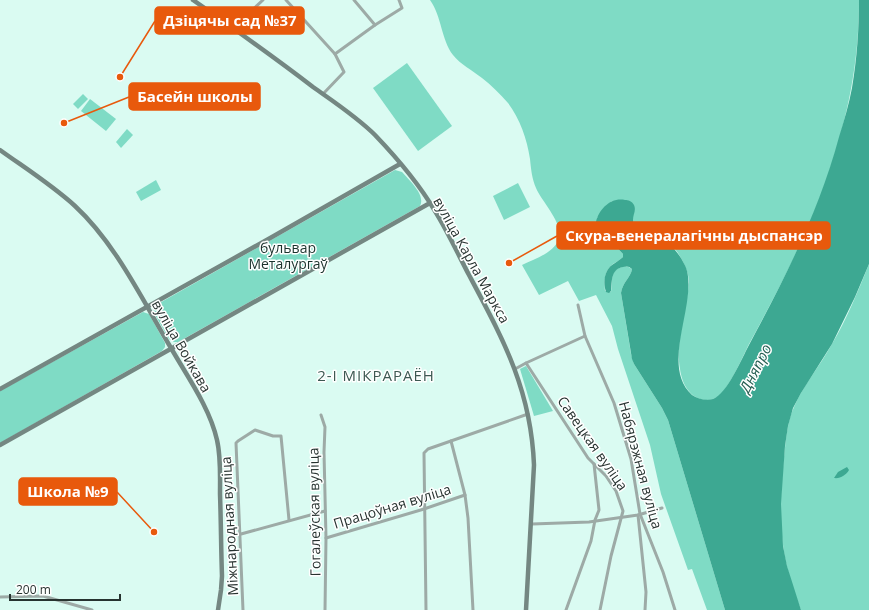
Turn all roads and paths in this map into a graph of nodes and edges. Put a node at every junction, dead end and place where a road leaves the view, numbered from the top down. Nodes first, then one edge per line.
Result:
1 (193, 0) edge
2 (263, 0) edge
3 (286, 0) edge
4 (354, 0) edge
5 (398, 0) edge
6 (375, 25) junction
7 (233, 28) junction
8 (335, 54) junction
9 (323, 94) junction
10 (0, 150) edge
11 (400, 164) junction
12 (430, 204) junction
13 (578, 304) dead end
14 (147, 307) junction
15 (585, 336) junction
16 (171, 349) junction
17 (526, 363) junction
18 (515, 369) junction
19 (0, 389) edge
20 (321, 414) dead end
21 (528, 414) junction
22 (451, 441) junction
23 (0, 445) edge
24 (594, 464) junction
25 (465, 495) junction
26 (662, 508) dead end
27 (424, 509) junction
28 (325, 511) junction
29 (639, 515) junction
30 (621, 516) junction
31 (290, 520) junction
32 (595, 520) junction
33 (532, 524) junction
34 (241, 534) junction
35 (326, 538) junction
36 (0, 597) edge
37 (92, 610) edge
38 (218, 610) edge
39 (243, 610) edge
40 (325, 610) edge
41 (426, 610) edge
42 (473, 610) edge
43 (526, 610) edge
44 (566, 610) edge
45 (600, 610) edge
46 (646, 610) edge
47 (674, 610) edge

1 - 7 main road, вуліца Карла Маркса
2 - 7 street
3 - 8 street
4 - 6 street
5 - 6 street
6 - 8 street
7 - 9 main road, вуліца Карла Маркса
8 - 9 street
9 - 11 main road, вуліца Карла Маркса
10 - 14 main road, вуліца Войкава
11 - 12 main road, вуліца Карла Маркса
11 - 14 main road
12 - 16 main road
12 - 18 main road, вуліца Карла Маркса
13 - 15 street, Набярэжная вуліца
14 - 16 main road, вуліца Войкава
14 - 19 main road
15 - 17 street
15 - 29 street, Набярэжная вуліца
16 - 23 main road
16 - 38 main road, вуліца Войкава
17 - 18 street
17 - 24 street, Савецкая вуліца
18 - 21 main road, вуліца Карла Маркса
20 - 28 street, Гогалеўская вуліца
21 - 22 street
21 - 33 main road, вуліца Карла Маркса
22 - 25 street
22 - 27 street
24 - 30 street, Савецкая вуліца
24 - 32 street
25 - 27 street, Працоўная вуліца
25 - 42 street
26 - 29 street
27 - 35 street, Працоўная вуліца
27 - 41 street
28 - 31 street, Працоўная вуліца
28 - 35 street, Гогалеўская вуліца
29 - 30 street
29 - 46 street
29 - 47 street, Набярэжная вуліца
30 - 32 street
30 - 45 street, Савецкая вуліца
31 - 34 street, Працоўная вуліца
31 - 34 street, Міжнародная вуліца
32 - 33 street
32 - 44 street
33 - 43 main road, вуліца Карла Маркса
34 - 39 street, Міжнародная вуліца
35 - 40 street, Гогалеўская вуліца
36 - 37 street

